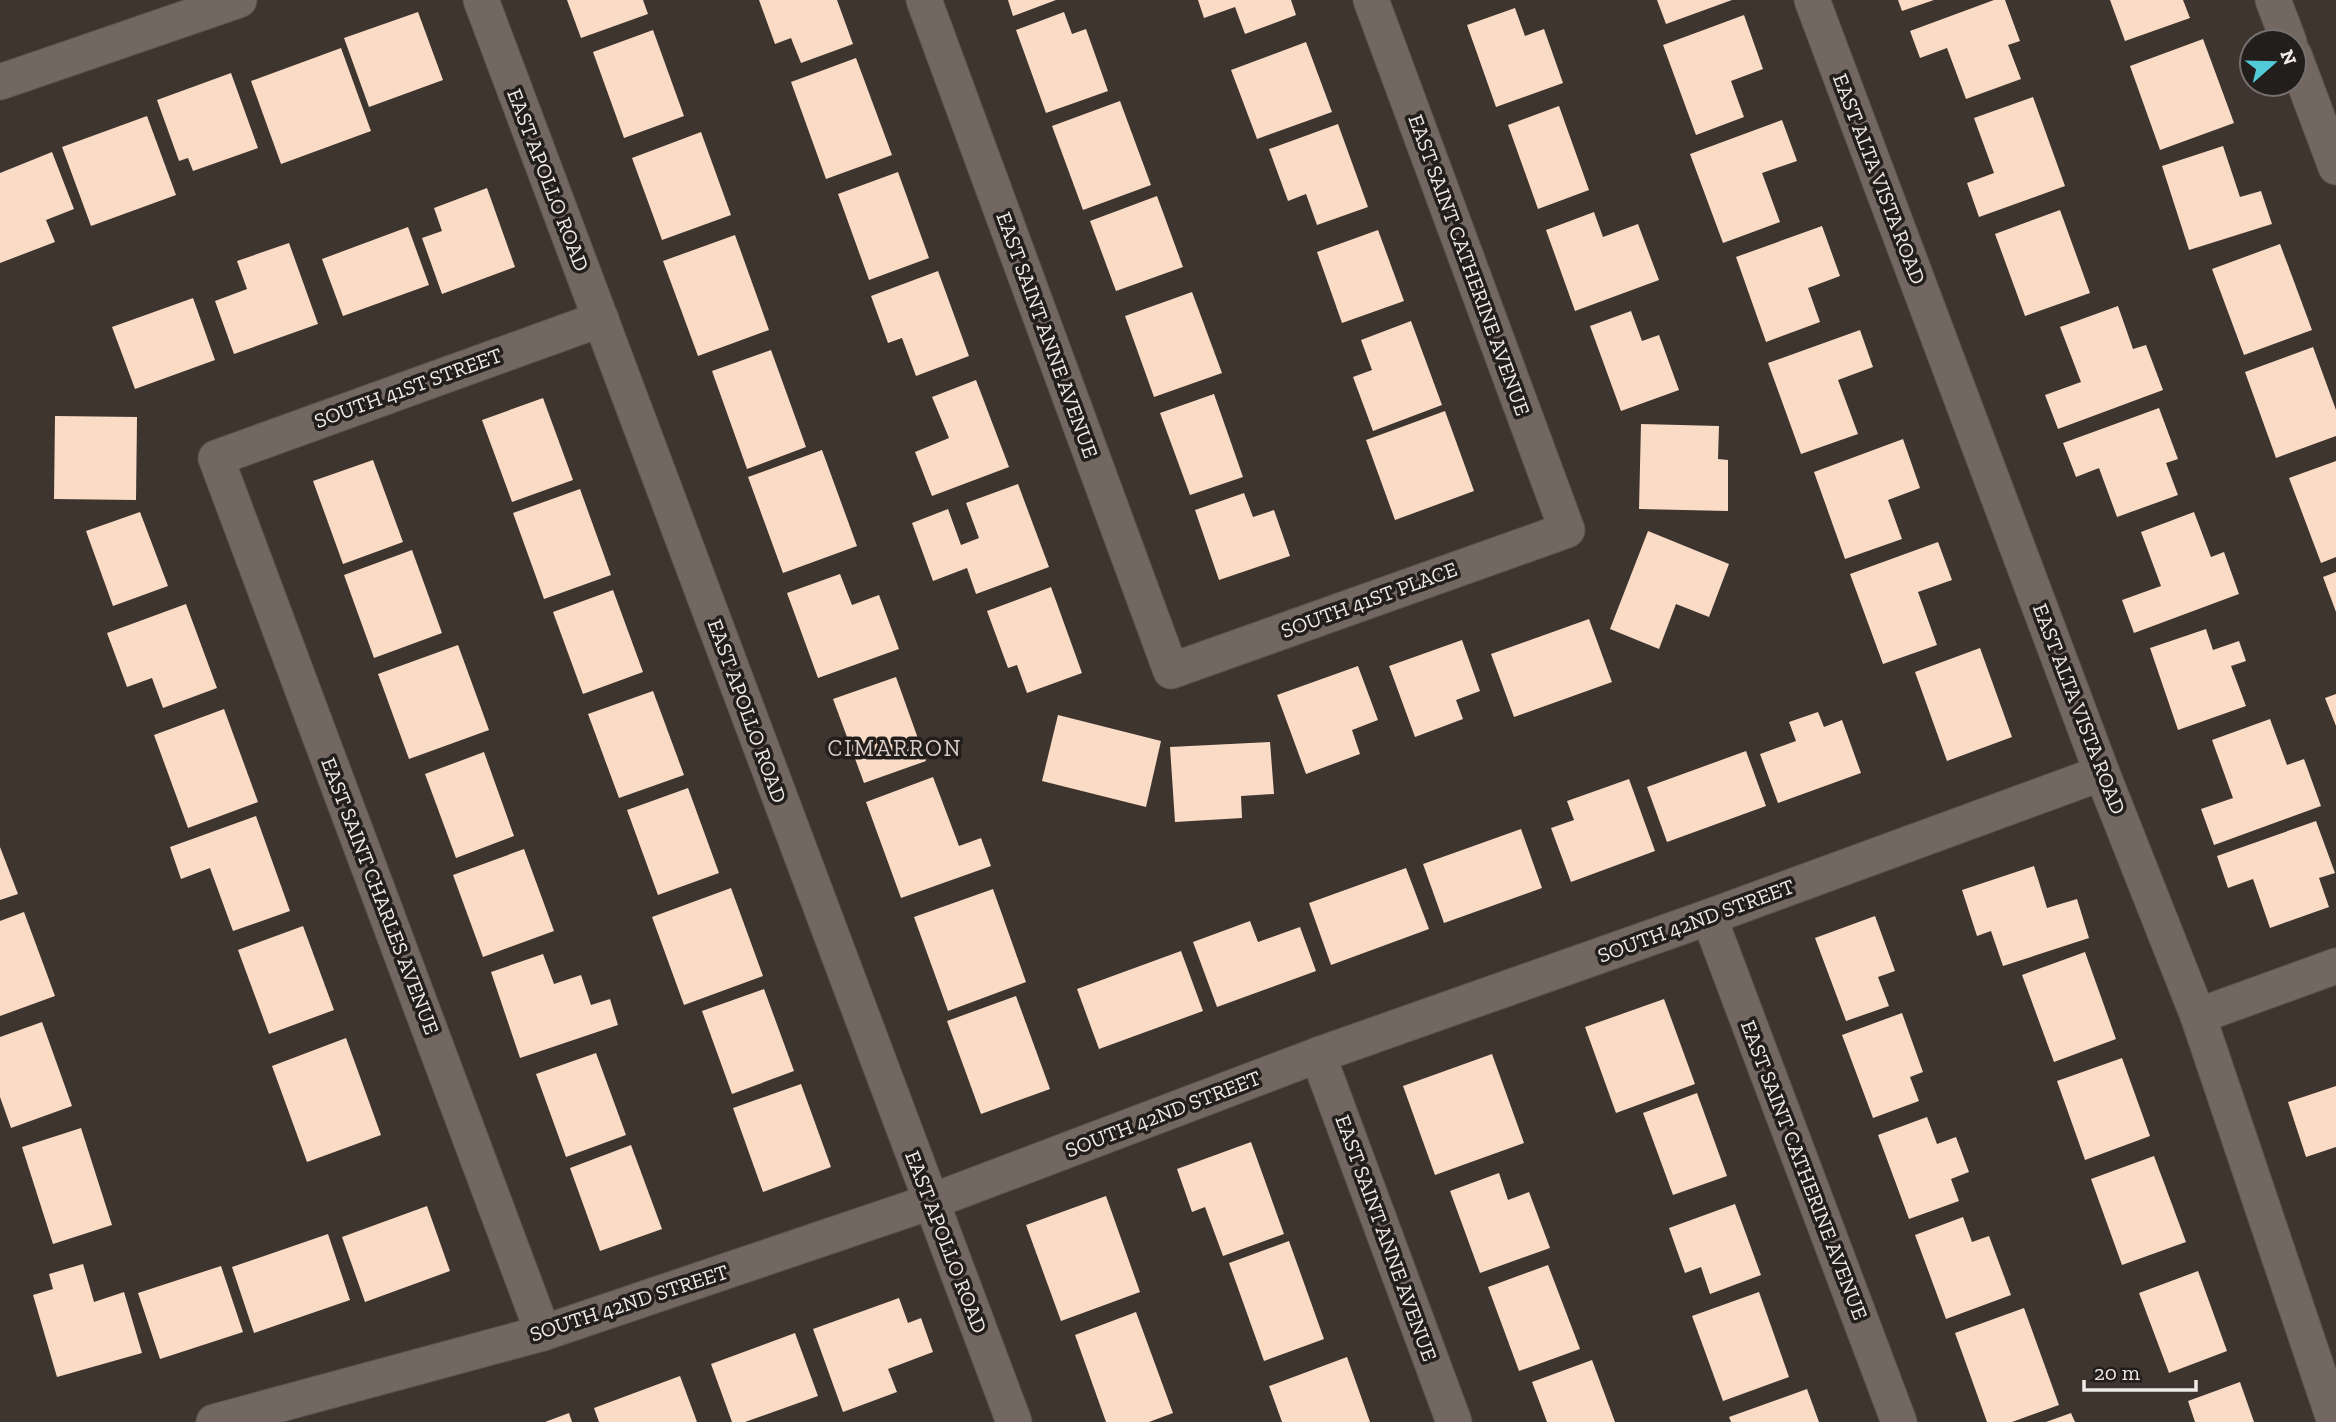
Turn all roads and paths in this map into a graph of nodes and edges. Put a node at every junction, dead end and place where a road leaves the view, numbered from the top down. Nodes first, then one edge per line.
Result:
1 (239, 0) edge
2 (481, 0) edge
3 (924, 0) edge
4 (1371, 0) edge
5 (1812, 0) edge
6 (2273, 0) edge
7 (2284, 28) edge
8 (0, 82) edge
9 (2308, 92) edge
10 (2336, 167) edge
11 (601, 319) junction
12 (216, 458) joint
13 (1567, 530) joint
14 (1171, 671) joint
15 (2102, 773) junction
16 (1709, 917) junction
17 (2336, 966) edge
18 (2198, 1016) junction
19 (1318, 1055) junction
20 (930, 1202) junction
21 (543, 1333) junction
22 (2334, 1416) edge
23 (214, 1422) edge
24 (1014, 1422) edge
25 (1454, 1422) edge
26 (1899, 1422) edge

1 - 8 street
2 - 11 street, EAST APOLLO ROAD
3 - 14 street, EAST SAINT ANNE AVENUE
4 - 13 street, EAST SAINT CATHERINE AVENUE
5 - 15 street, EAST ALTA VISTA ROAD
6 - 7 street
9 - 10 street
11 - 12 street, SOUTH 41ST STREET
11 - 20 street, EAST APOLLO ROAD
12 - 21 street, EAST SAINT CHARLES AVENUE
13 - 14 street, SOUTH 41ST PLACE
15 - 16 street, SOUTH 42ND STREET
15 - 18 street, EAST ALTA VISTA ROAD
16 - 19 street, SOUTH 42ND STREET
16 - 26 street, EAST SAINT CATHERINE AVENUE
17 - 18 street
18 - 22 street, EAST ALTA VISTA ROAD
19 - 20 street, SOUTH 42ND STREET
19 - 25 street, EAST SAINT ANNE AVENUE
20 - 21 street, SOUTH 42ND STREET
20 - 24 street, EAST APOLLO ROAD
21 - 23 street, SOUTH 42ND STREET

